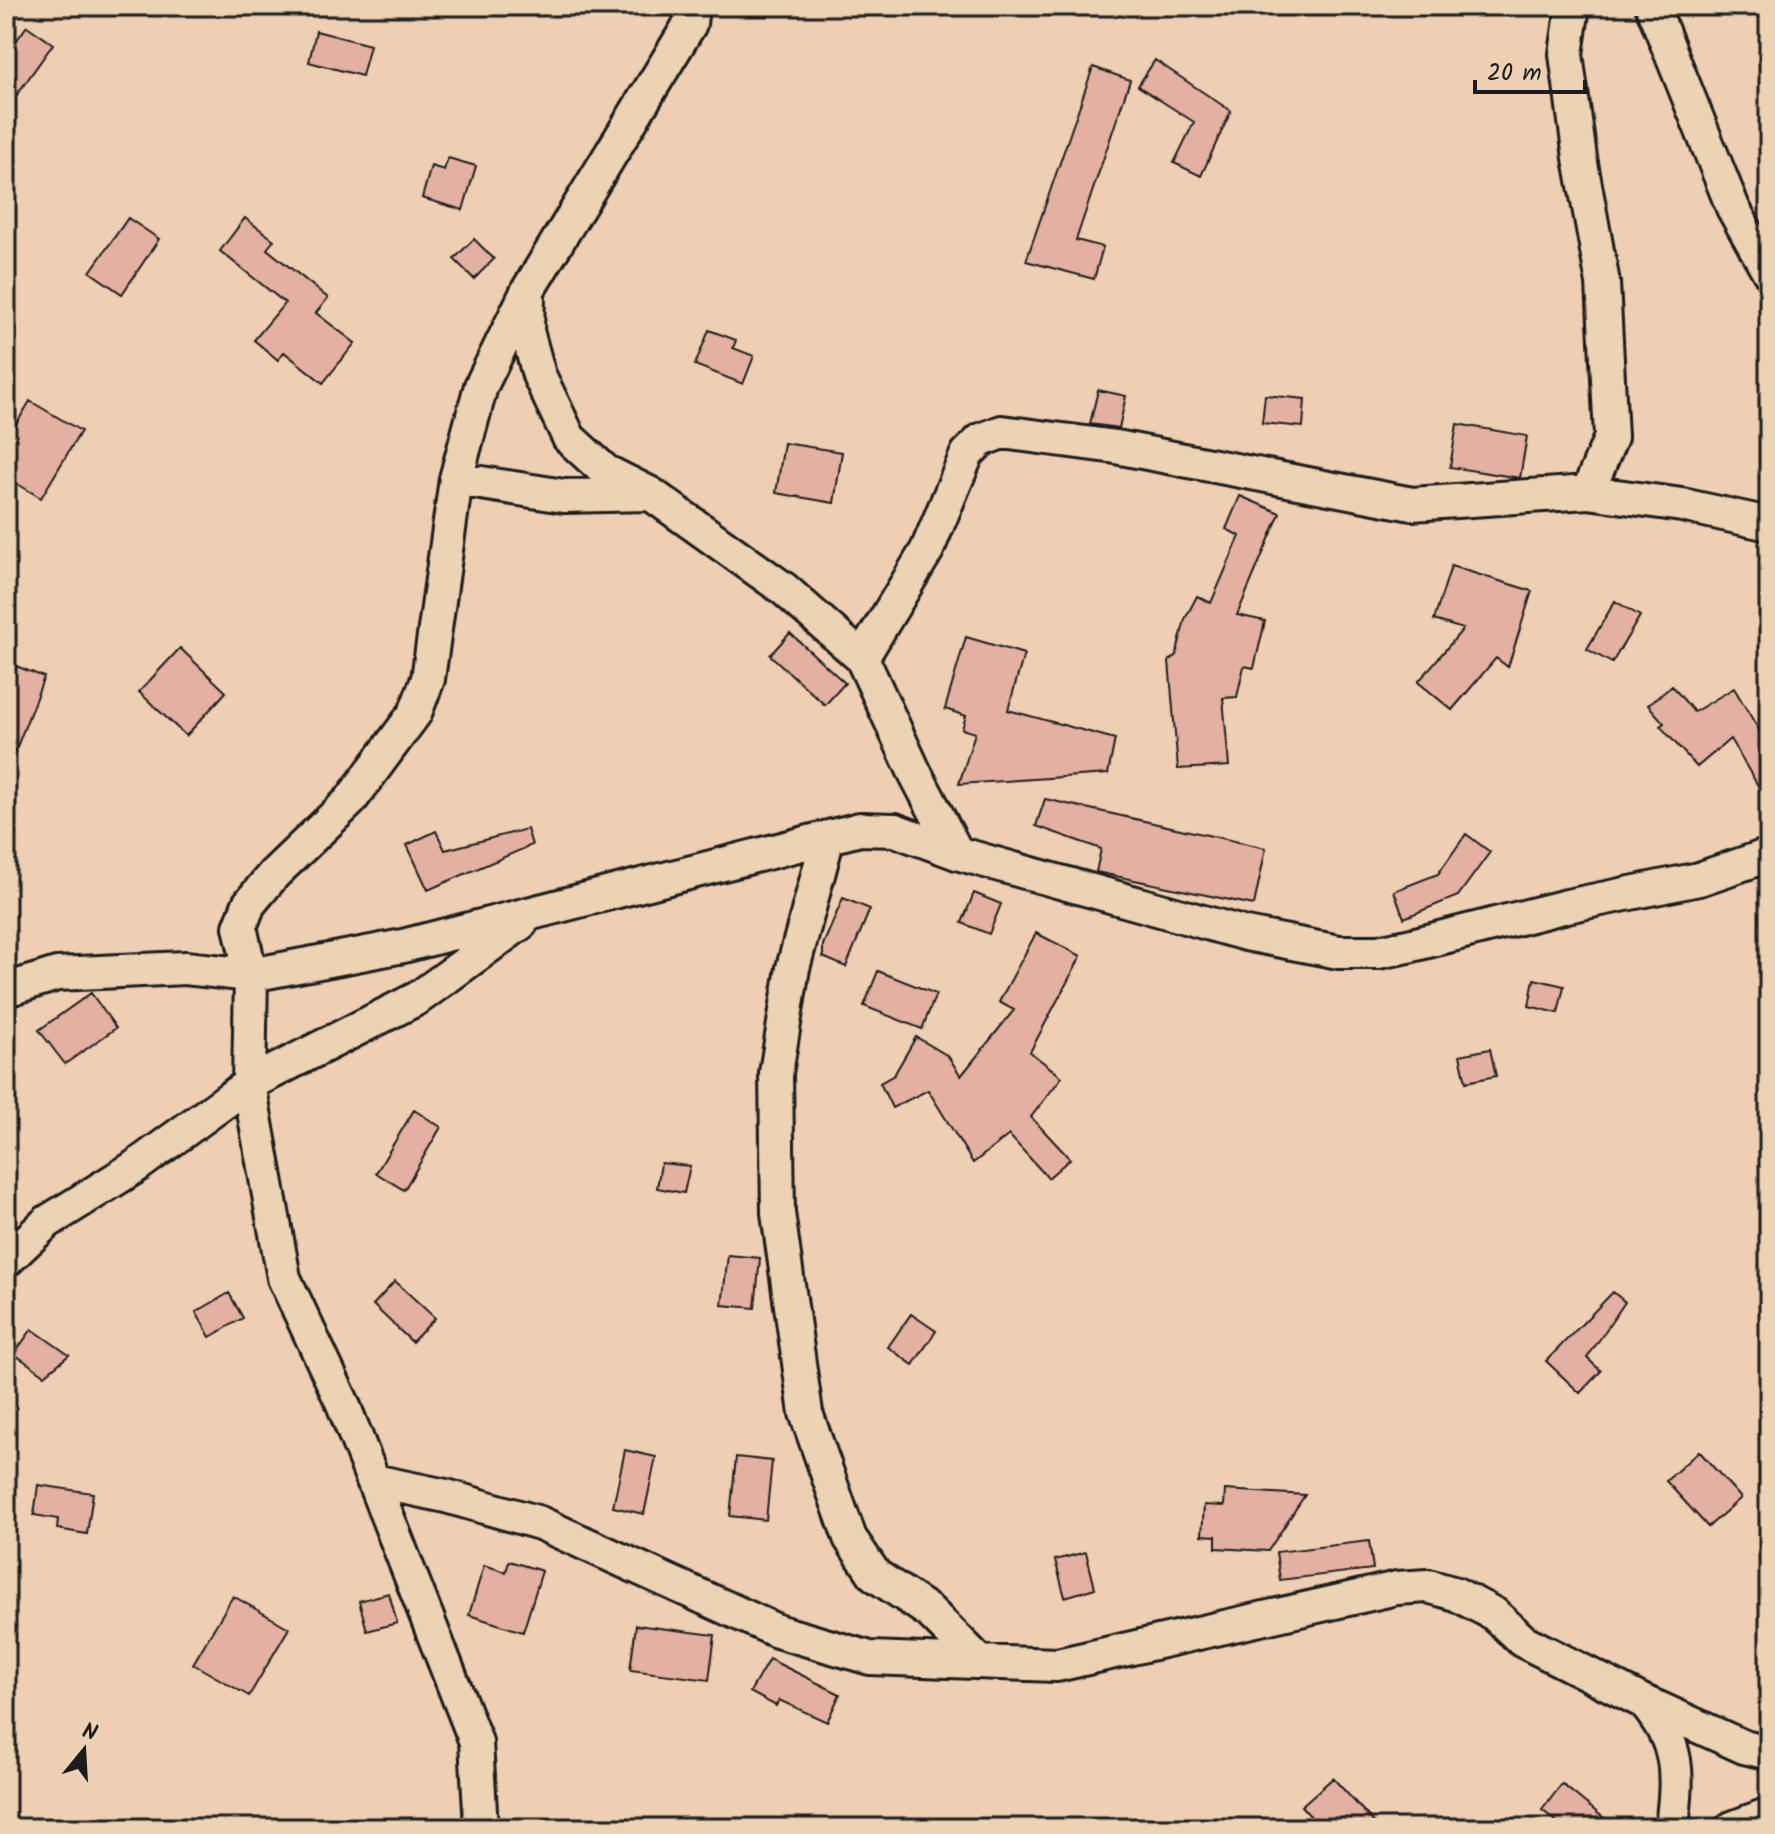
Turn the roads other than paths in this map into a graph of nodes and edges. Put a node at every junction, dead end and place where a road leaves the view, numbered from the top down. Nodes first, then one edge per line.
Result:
1 (692, 6) edge
2 (1573, 6) edge
3 (1652, 6) edge
4 (1769, 272) edge
5 (528, 290) junction
6 (456, 479) junction
7 (1588, 492) junction
8 (651, 494) junction
9 (1769, 524) edge
10 (862, 658) junction
11 (828, 837) junction
12 (957, 853) junction
13 (1769, 855) edge
14 (534, 914) junction
15 (251, 975) junction
16 (6, 990) edge
17 (249, 1084) junction
18 (6, 1261) edge
19 (374, 1481) junction
20 (980, 1662) junction
21 (1644, 1702) junction
22 (1769, 1753) edge
23 (1769, 1814) edge
24 (481, 1828) edge
25 (1672, 1828) edge
26 (1732, 1828) edge

1 - 5 street
2 - 7 street
3 - 4 street
5 - 6 street
5 - 8 street
6 - 8 street
6 - 15 street
7 - 9 street
7 - 10 street
8 - 10 street
10 - 12 street
11 - 12 street
11 - 14 street
11 - 20 street
12 - 13 street
14 - 15 street
14 - 17 street
15 - 16 street
15 - 17 street
17 - 18 street
17 - 19 street
19 - 20 street
19 - 24 street
20 - 21 street
21 - 22 street
21 - 25 street
23 - 26 street

